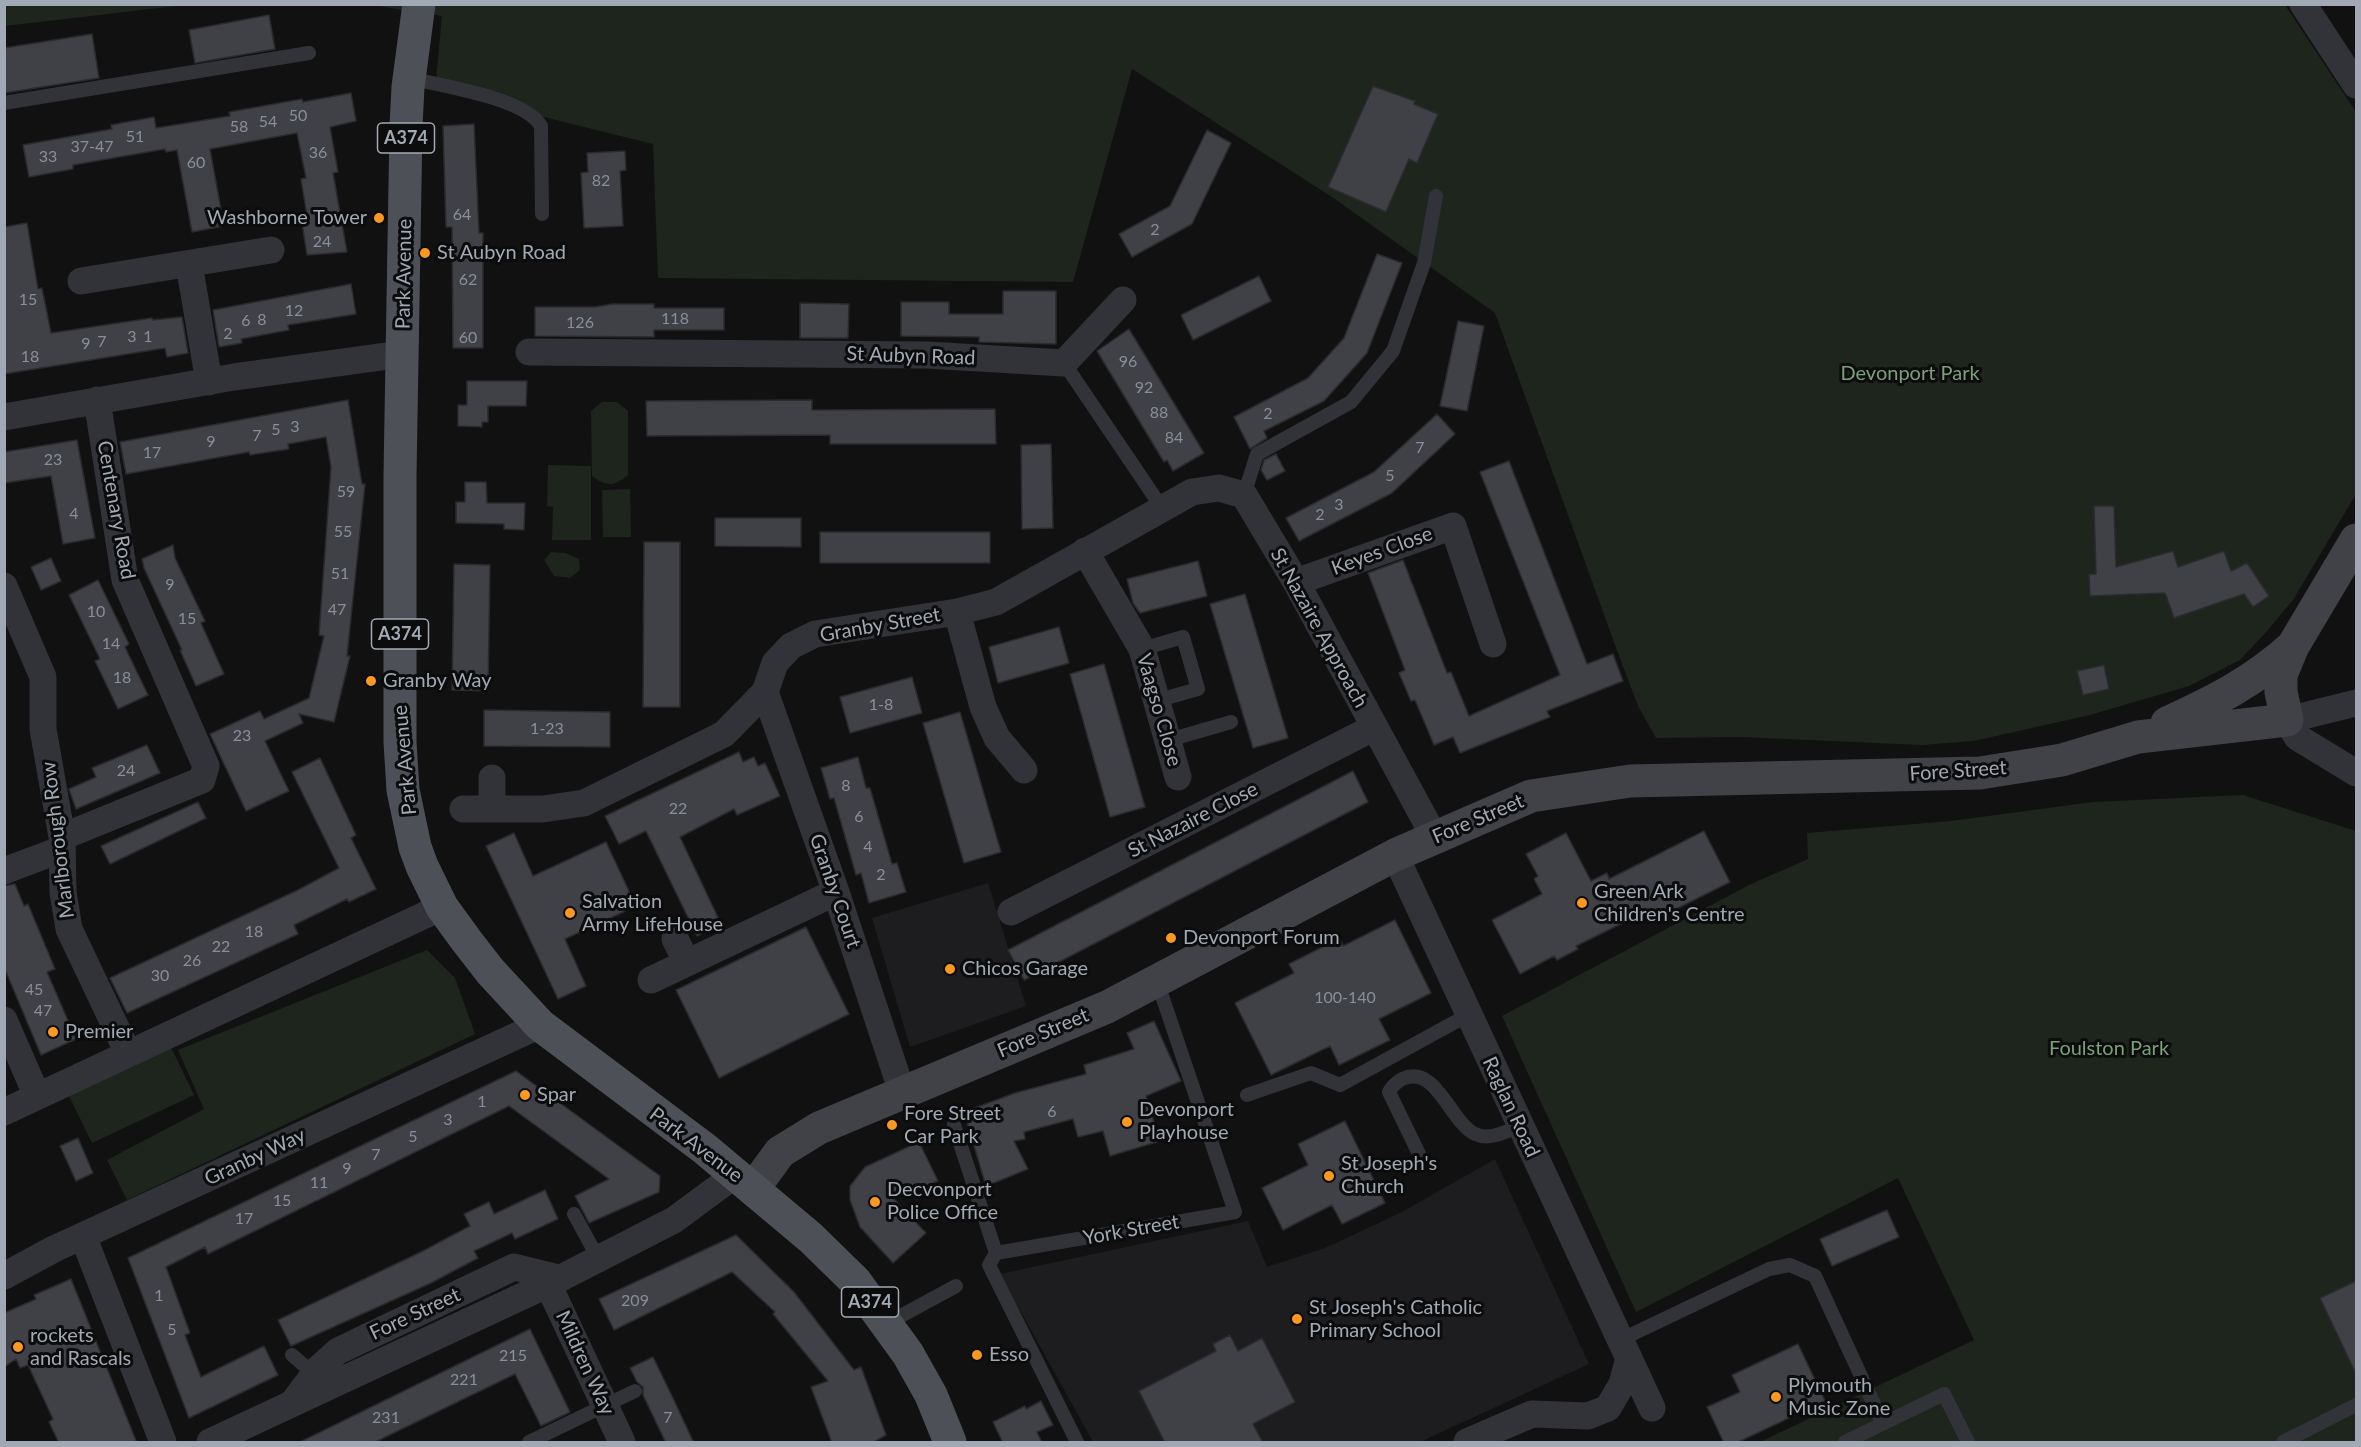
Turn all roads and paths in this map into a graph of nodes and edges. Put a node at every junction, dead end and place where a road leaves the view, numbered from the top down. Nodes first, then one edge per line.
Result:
1 (419, 4) edge
2 (2302, 4) edge
3 (309, 53) dead end
4 (409, 78) junction
5 (2356, 85) edge
6 (4, 103) edge
7 (1436, 196) dead end
8 (542, 214) dead end
9 (271, 250) dead end
10 (189, 264) junction
11 (81, 281) dead end
12 (1123, 300) dead end
13 (529, 352) dead end
14 (402, 354) junction
15 (1064, 363) junction
16 (209, 382) junction
17 (97, 400) junction
18 (4, 417) edge
19 (1244, 495) junction
20 (1162, 508) junction
21 (2356, 540) edge
22 (1085, 551) junction
23 (1296, 582) junction
24 (4, 586) edge
25 (957, 612) junction
26 (1493, 644) dead end
27 (2293, 646) junction
28 (1142, 649) junction
29 (765, 692) junction
30 (1158, 700) junction
31 (2356, 704) edge
32 (2287, 720) junction
33 (1231, 722) dead end
34 (1375, 727) junction
35 (2138, 737) junction
36 (1169, 740) junction
37 (1024, 770) dead end
38 (2356, 773) edge
39 (1178, 777) dead end
40 (492, 778) dead end
41 (463, 809) dead end
42 (492, 809) junction
43 (1435, 838) junction
44 (62, 843) junction
45 (1395, 855) junction
46 (4, 871) edge
47 (837, 892) junction
48 (442, 907) junction
49 (1011, 912) dead end
50 (675, 939) dead end
51 (687, 963) junction
52 (651, 980) dead end
53 (1157, 981) junction
54 (1468, 1015) junction
55 (4, 1020) edge
56 (540, 1025) junction
57 (128, 1053) junction
58 (902, 1092) junction
59 (1247, 1095) dead end
60 (37, 1096) junction
61 (4, 1112) edge
62 (954, 1125) dead end
63 (1520, 1126) junction
64 (1421, 1158) dead end
65 (744, 1182) junction
66 (574, 1214) dead end
67 (83, 1236) junction
68 (996, 1253) junction
69 (598, 1258) junction
70 (4, 1276) edge
71 (554, 1281) junction
72 (956, 1286) dead end
73 (886, 1324) junction
74 (1624, 1349) junction
75 (291, 1355) dead end
76 (314, 1374) junction
77 (635, 1391) dead end
78 (291, 1404) junction
79 (2356, 1405) edge
80 (605, 1406) junction
81 (1652, 1408) dead end
82 (1883, 1424) junction
83 (163, 1443) edge
84 (210, 1443) edge
85 (529, 1443) edge
86 (622, 1443) edge
87 (950, 1443) edge
88 (1077, 1443) edge
89 (1467, 1443) edge
90 (1845, 1443) edge
91 (1968, 1443) edge
92 (2283, 1443) edge

1 - 4 main road, Park Avenue / A374
2 - 5 street
3 - 6 lane
4 - 8 lane
4 - 14 main road, Park Avenue / A374
7 - 19 lane
9 - 10 street
10 - 11 street
10 - 16 street
12 - 15 street
13 - 15 street, St Aubyn Road
14 - 16 street
14 - 48 main road, Park Avenue / A374
15 - 20 lane
16 - 17 street
17 - 18 street
17 - 44 street, Centenary Road
19 - 20 street
19 - 23 street, St Nazaire Approach
20 - 22 street, Granby Street
21 - 27 street
22 - 25 street, Granby Street
22 - 28 street, Vaagso Close
23 - 26 street, Keyes Close
23 - 34 street, St Nazaire Approach
24 - 44 street, Marlborough Row
25 - 29 street, Granby Street
25 - 37 street
27 - 32 street
27 - 35 street
28 - 30 street, Vaagso Close
28 - 30 lane
29 - 42 street, Granby Street
29 - 47 street, Granby Court
30 - 36 street, Vaagso Close
31 - 32 street
32 - 35 street, Fore Street
32 - 38 street
33 - 36 lane
34 - 43 street, St Nazaire Approach
34 - 49 street, St Nazaire Close
35 - 43 street, Fore Street
36 - 39 street, Vaagso Close
40 - 42 street
41 - 42 street, Granby Street
43 - 45 street, Fore Street
44 - 46 street
44 - 57 street, Marlborough Row
45 - 53 street, Fore Street
45 - 54 street, Raglan Road
47 - 51 street
47 - 58 street, Granby Court
48 - 56 main road, Park Avenue / A374
48 - 57 street
50 - 51 street
51 - 52 street
53 - 58 street, Fore Street
53 - 68 lane, York Street
54 - 59 lane
54 - 63 street, Raglan Road
55 - 60 street
56 - 65 main road, Park Avenue / A374
56 - 67 street, Granby Way
57 - 60 street
58 - 65 street, Fore Street
60 - 61 street
62 - 68 lane
63 - 64 lane
63 - 74 street, Raglan Road
65 - 69 street, Fore Street
65 - 73 main road, A374
66 - 69 lane
67 - 70 street, Granby Way
67 - 83 street
68 - 88 lane
69 - 71 street, Fore Street
71 - 76 street, Fore Street
71 - 78 street, Fore Street
71 - 80 street, Mildren Way
72 - 73 lane
73 - 87 main road, A374
74 - 81 street, Raglan Road
74 - 82 lane
74 - 89 street
75 - 76 lane
76 - 78 street, Fore Street
77 - 80 lane
78 - 84 street, Fore Street
79 - 92 lane
80 - 85 lane
80 - 86 street, Mildren Way
82 - 90 lane
82 - 91 lane

